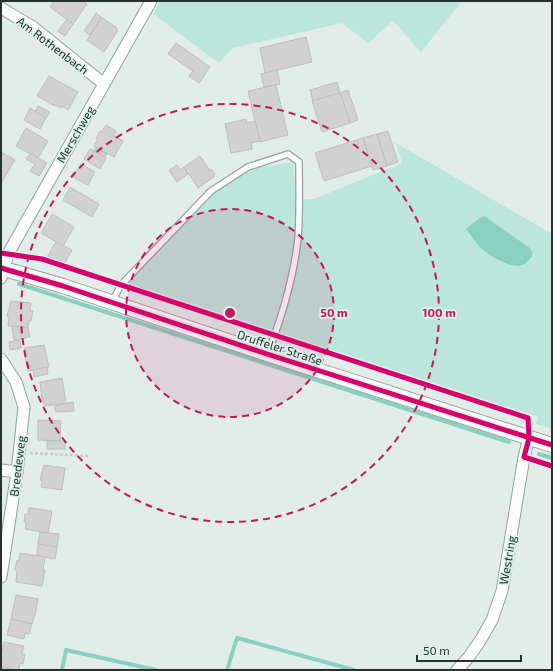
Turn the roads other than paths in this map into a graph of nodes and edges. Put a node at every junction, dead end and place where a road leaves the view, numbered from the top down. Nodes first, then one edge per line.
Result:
1 (151, 1) edge
2 (1, 8) edge
3 (104, 84) junction
4 (2, 272) edge
5 (111, 303) junction
6 (267, 354) junction
7 (1, 359) edge
8 (529, 438) junction
9 (552, 445) edge
10 (1, 470) edge
11 (17, 472) junction
12 (1, 577) edge
13 (457, 670) edge

1 - 3 street, Merschweg
2 - 3 street, Am Rothenbach
3 - 4 street, Merschweg
4 - 5 street, Druffeler Straße
5 - 6 street, Druffeler Straße
5 - 6 lane
6 - 8 street, Druffeler Straße
7 - 11 street, Breedeweg
8 - 9 street, Druffeler Straße
8 - 13 street, Westring
10 - 11 street
11 - 12 street, Breedeweg

